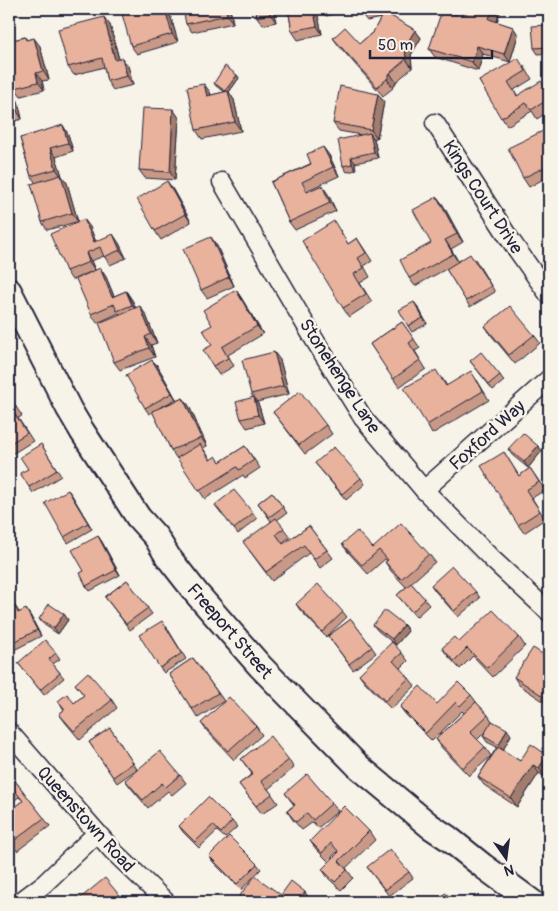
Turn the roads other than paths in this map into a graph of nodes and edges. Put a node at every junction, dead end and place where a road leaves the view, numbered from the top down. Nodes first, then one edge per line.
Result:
1 (435, 123) dead end
2 (222, 182) dead end
3 (9, 291) edge
4 (549, 295) edge
5 (549, 379) edge
6 (424, 490) junction
7 (549, 612) edge
8 (9, 732) edge
9 (97, 832) junction
10 (20, 902) edge
11 (166, 902) edge
12 (532, 902) edge

1 - 4 street, Kings Court Drive
2 - 6 street, Stonehenge Lane
3 - 12 main road, Freeport Street
5 - 6 street, Foxford Way
6 - 7 street, Stonehenge Lane
8 - 9 street, Queenstown Road
9 - 10 street
9 - 11 street, Queenstown Road

